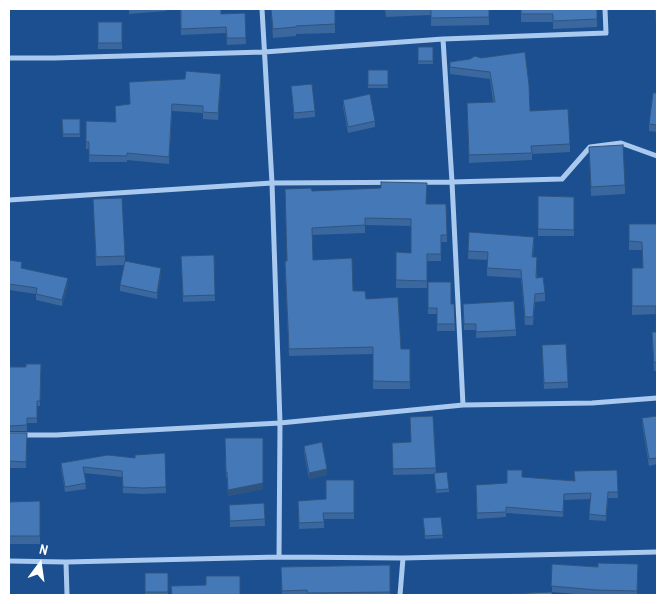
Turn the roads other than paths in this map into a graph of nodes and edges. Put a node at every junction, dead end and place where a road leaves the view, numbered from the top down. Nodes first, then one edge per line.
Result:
1 (262, 9) edge
2 (605, 9) edge
3 (443, 39) junction
4 (264, 52) junction
5 (9, 58) edge
6 (657, 156) edge
7 (452, 182) junction
8 (272, 183) junction
9 (9, 200) edge
10 (657, 398) edge
11 (463, 405) junction
12 (280, 423) junction
13 (9, 435) edge
14 (657, 552) edge
15 (279, 556) junction
16 (403, 558) junction
17 (9, 561) edge
18 (66, 562) junction
19 (67, 595) edge
20 (400, 595) edge

1 - 4 street
2 - 3 street
3 - 4 street
3 - 7 street
4 - 5 street
4 - 8 street
6 - 7 street
7 - 8 street
7 - 11 street
8 - 9 street
8 - 12 street
10 - 11 street
11 - 12 street
12 - 13 street
12 - 15 street
14 - 16 street
15 - 16 street
15 - 18 street
16 - 20 street
17 - 18 street
18 - 19 street

